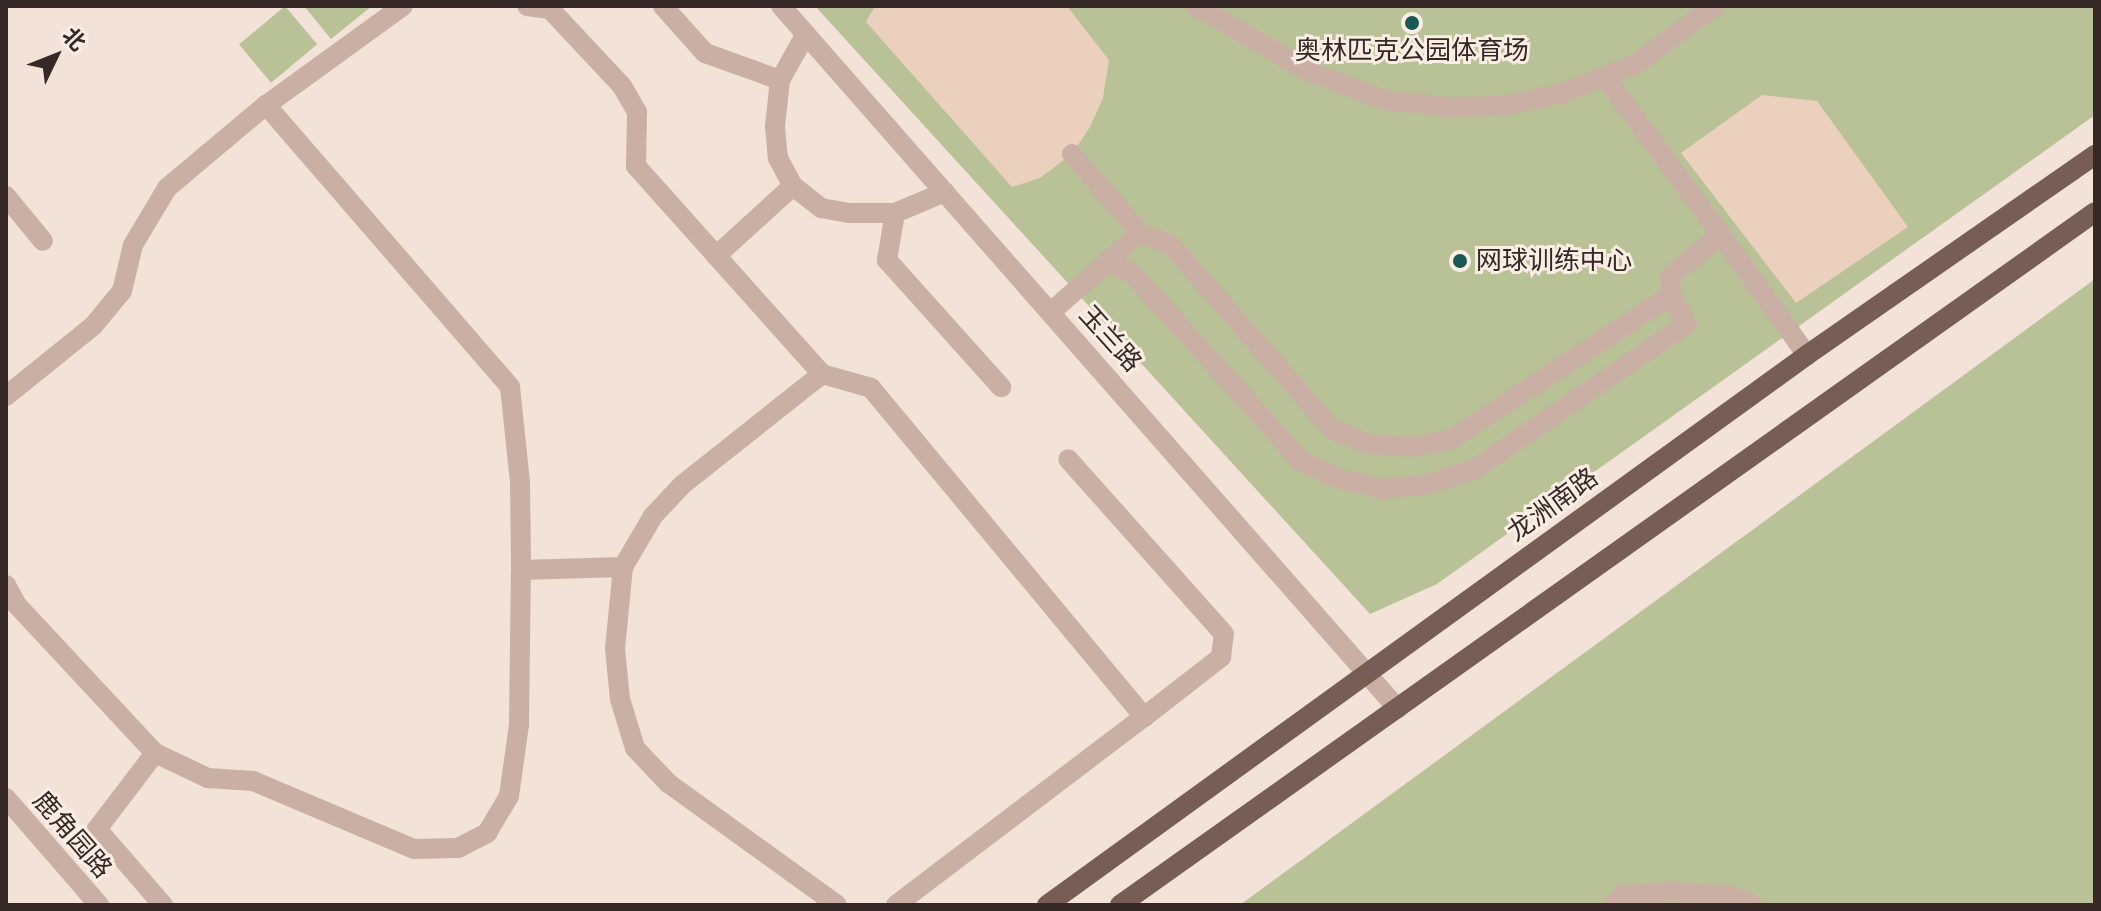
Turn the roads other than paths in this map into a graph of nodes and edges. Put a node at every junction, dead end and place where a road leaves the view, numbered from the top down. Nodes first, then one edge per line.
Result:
1 (403, 6) edge
2 (527, 6) edge
3 (663, 6) edge
4 (781, 6) edge
5 (1196, 6) edge
6 (1714, 6) edge
7 (806, 34) junction
8 (1605, 77) junction
9 (780, 80) junction
10 (266, 105) junction
11 (1072, 154) dead end
12 (2095, 155) edge
13 (793, 186) junction
14 (945, 192) junction
15 (6, 196) edge
16 (2095, 212) edge
17 (895, 213) junction
18 (1140, 233) junction
19 (1721, 235) junction
20 (43, 241) dead end
21 (716, 256) junction
22 (1107, 262) junction
23 (1671, 295) junction
24 (1051, 312) junction
25 (1807, 355) junction
26 (822, 374) junction
27 (1001, 387) dead end
28 (6, 396) edge
29 (1068, 459) dead end
30 (623, 567) junction
31 (521, 570) junction
32 (6, 585) edge
33 (1368, 670) junction
34 (1398, 709) junction
35 (1144, 717) junction
36 (155, 753) junction
37 (6, 798) edge
38 (99, 905) edge
39 (163, 905) edge
40 (837, 905) edge
41 (896, 905) edge
42 (1047, 905) edge
43 (1120, 905) edge
44 (1613, 905) edge
45 (1752, 905) edge

1 - 10 street
2 - 21 street
3 - 9 street
4 - 7 street, 玉兰路
5 - 8 street
6 - 8 street
7 - 9 street
7 - 14 street, 玉兰路
8 - 19 street
9 - 13 street
10 - 28 street
10 - 31 street
11 - 18 street
12 - 25 main road, 龙洲南路
13 - 17 street
13 - 21 street
14 - 17 street
14 - 24 street, 玉兰路
15 - 20 street
16 - 34 main road
17 - 27 street
18 - 22 street
18 - 23 street
19 - 23 street
19 - 25 street
21 - 26 street
22 - 23 street
22 - 24 street
24 - 33 street, 玉兰路
25 - 33 main road, 龙洲南路
26 - 30 street
26 - 35 street
29 - 35 street
30 - 31 street
30 - 40 street
31 - 36 street
32 - 36 street
33 - 34 street, 玉兰路
33 - 42 main road, 龙洲南路
34 - 43 main road
35 - 41 street
36 - 39 street
37 - 38 street, 鹿角园路
44 - 45 street

